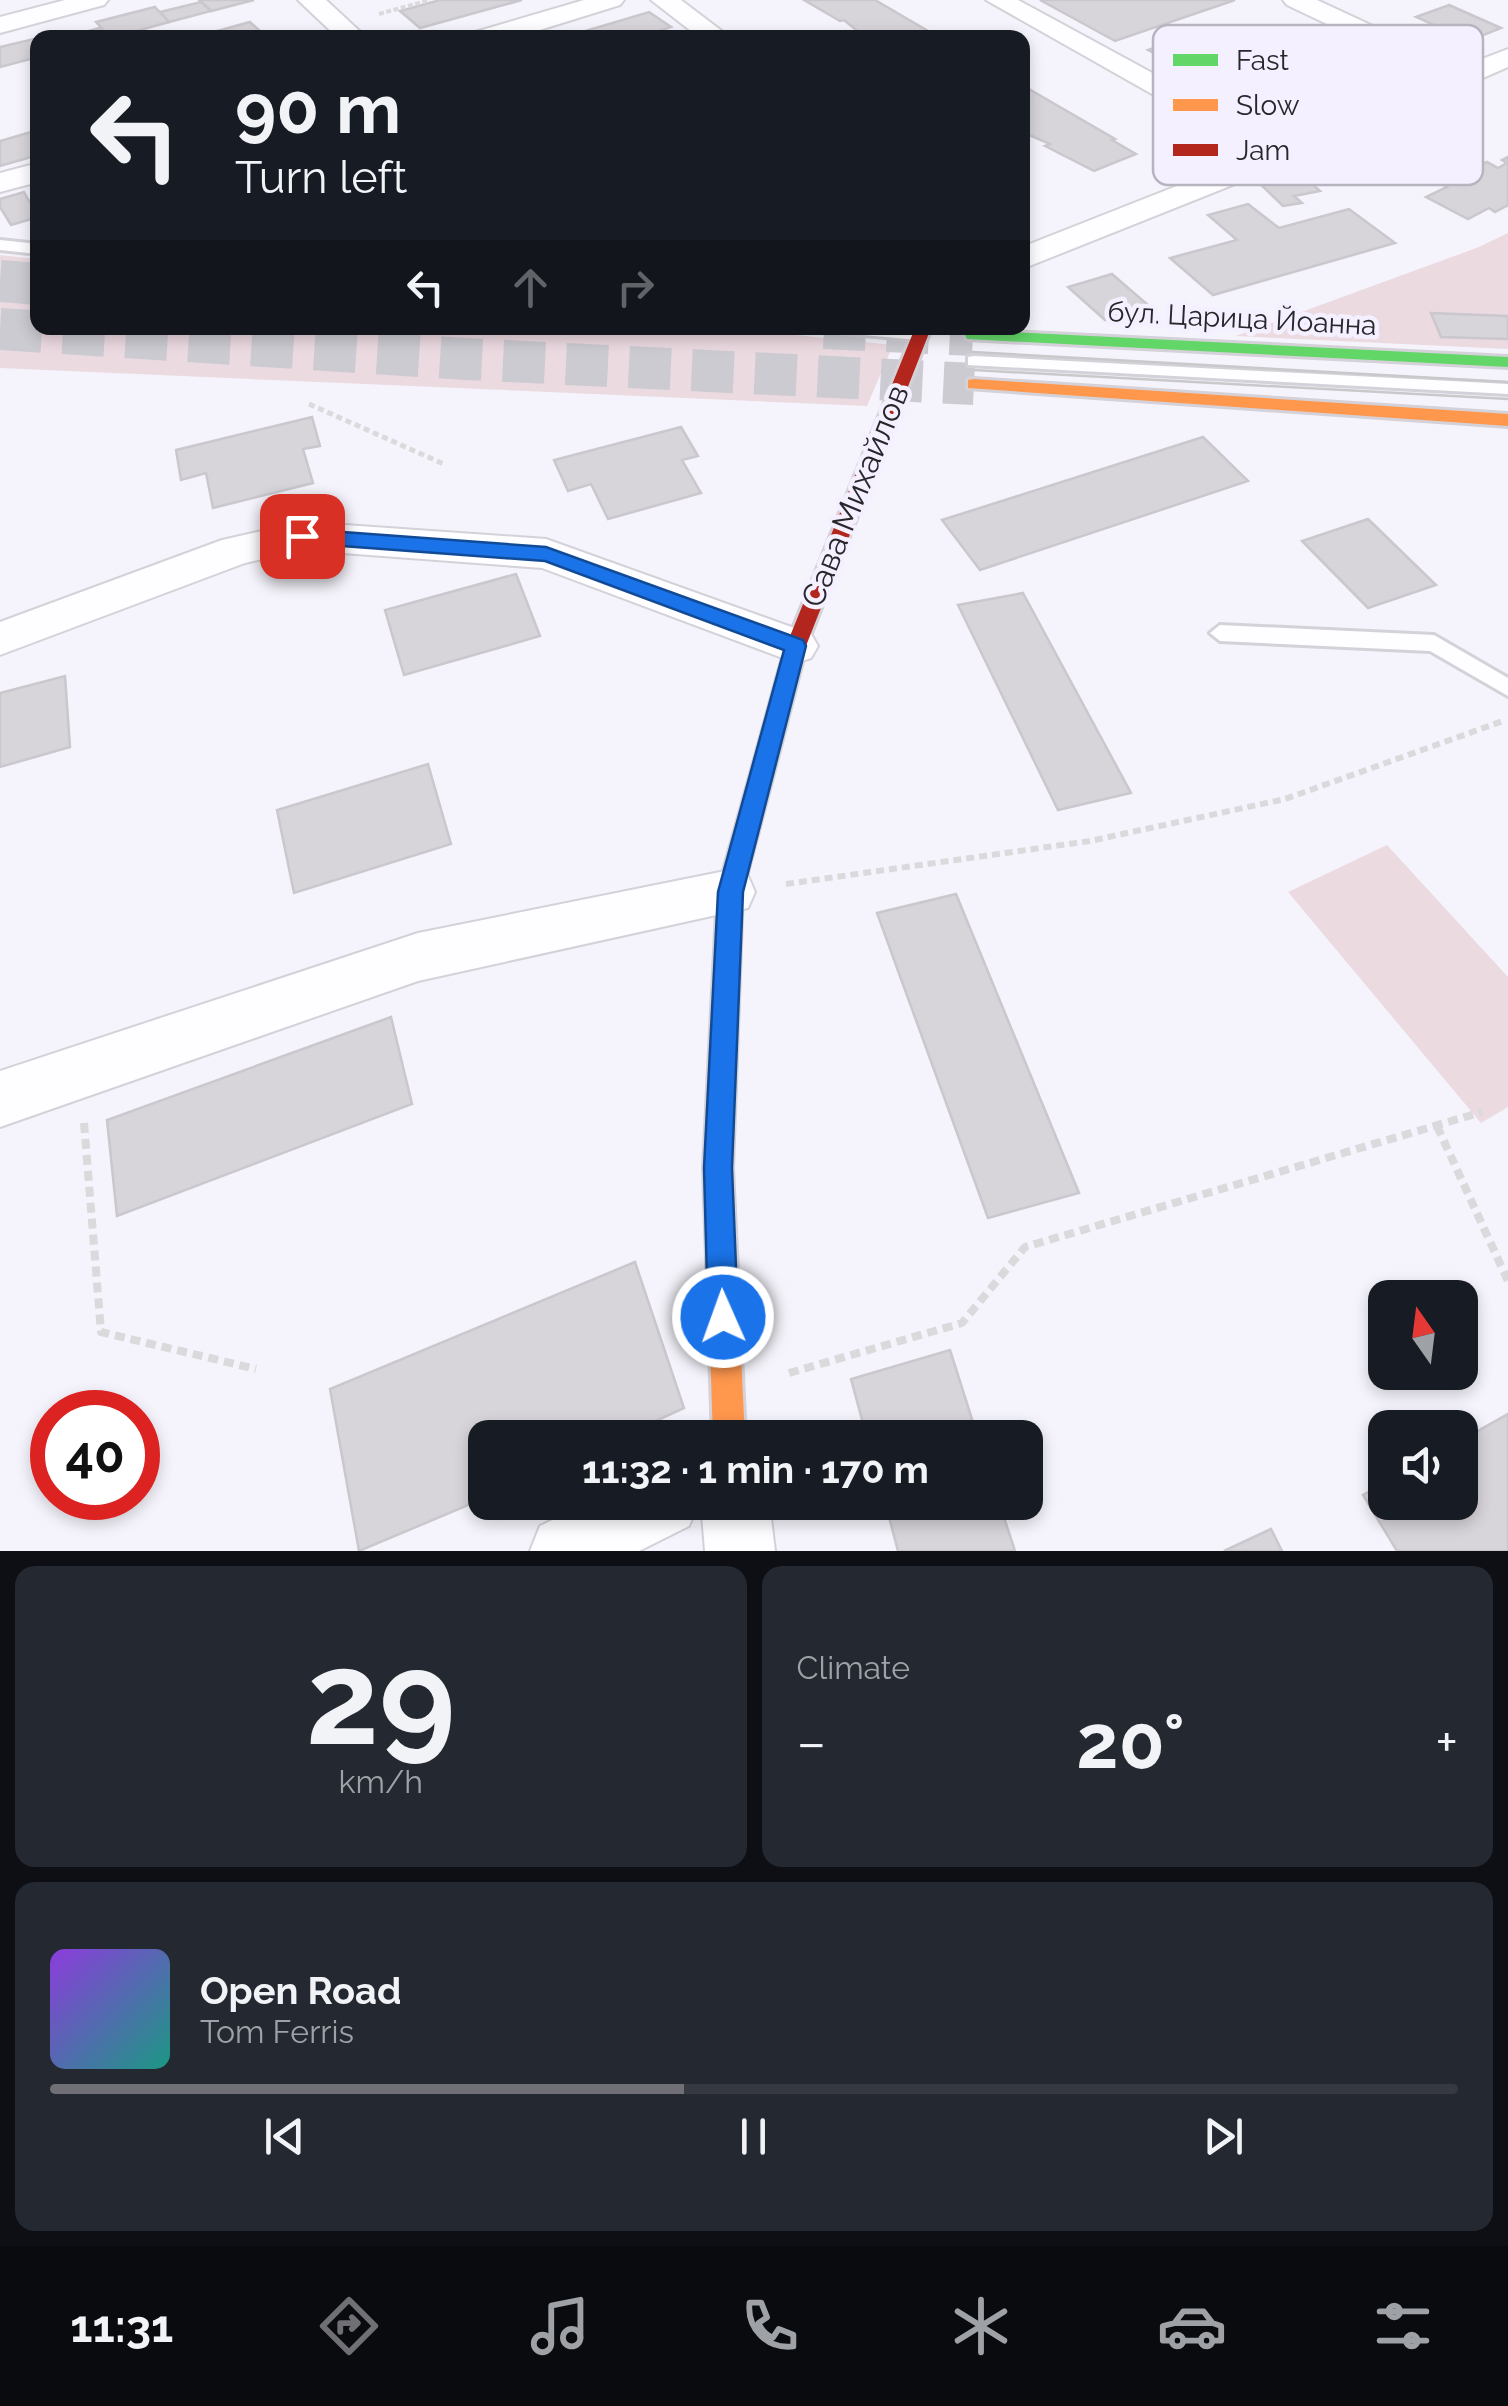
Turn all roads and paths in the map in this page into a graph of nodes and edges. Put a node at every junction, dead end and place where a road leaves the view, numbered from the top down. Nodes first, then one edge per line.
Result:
1 (95, 0) edge
2 (311, 0) edge
3 (430, 0) edge
4 (612, 0) edge
5 (664, 0) edge
6 (998, 0) edge
7 (1296, 0) edge
8 (0, 24) edge
9 (1349, 25) edge
10 (345, 30) edge
11 (349, 30) edge
12 (511, 30) edge
13 (707, 30) edge
14 (1508, 58) edge
15 (1483, 69) edge
16 (1153, 84) edge
17 (30, 174) edge
18 (0, 183) edge
19 (1202, 185) edge
20 (0, 245) edge
21 (30, 248) edge
22 (1030, 252) edge
23 (913, 335) edge
24 (972, 335) dead end
25 (1508, 362) edge
26 (974, 372) joint
27 (1508, 389) edge
28 (309, 404) dead end
29 (1508, 420) edge
30 (446, 465) dead end
31 (1220, 634) dead end
32 (0, 639) edge
33 (796, 646) junction
34 (1508, 688) edge
35 (1508, 719) edge
36 (730, 892) junction
37 (79, 1072) junction
38 (0, 1099) edge
39 (1482, 1112) dead end
40 (1437, 1126) junction
41 (1508, 1281) edge
42 (256, 1369) dead end
43 (726, 1391) junction
44 (728, 1420) edge
45 (628, 1520) edge
46 (737, 1520) edge
47 (564, 1551) edge
48 (740, 1551) edge

1 - 8 street
2 - 10 street
3 - 11 path
4 - 12 street
5 - 13 street
6 - 16 street
7 - 9 street
14 - 15 street
17 - 18 street
19 - 22 street
20 - 21 lane
23 - 33 main road, Сава Михайлов
24 - 25 main road, бул. Царица Йоанна
26 - 27 lane
26 - 29 main road
28 - 30 path
31 - 34 lane
32 - 33 street
33 - 36 main road, Сава Михайлов
35 - 36 path
36 - 37 street
36 - 43 main road, Сава Михайлов
37 - 38 street
37 - 42 path
39 - 40 path
40 - 41 path
40 - 43 path
43 - 44 main road, Сава Михайлов
45 - 47 street
46 - 48 street

